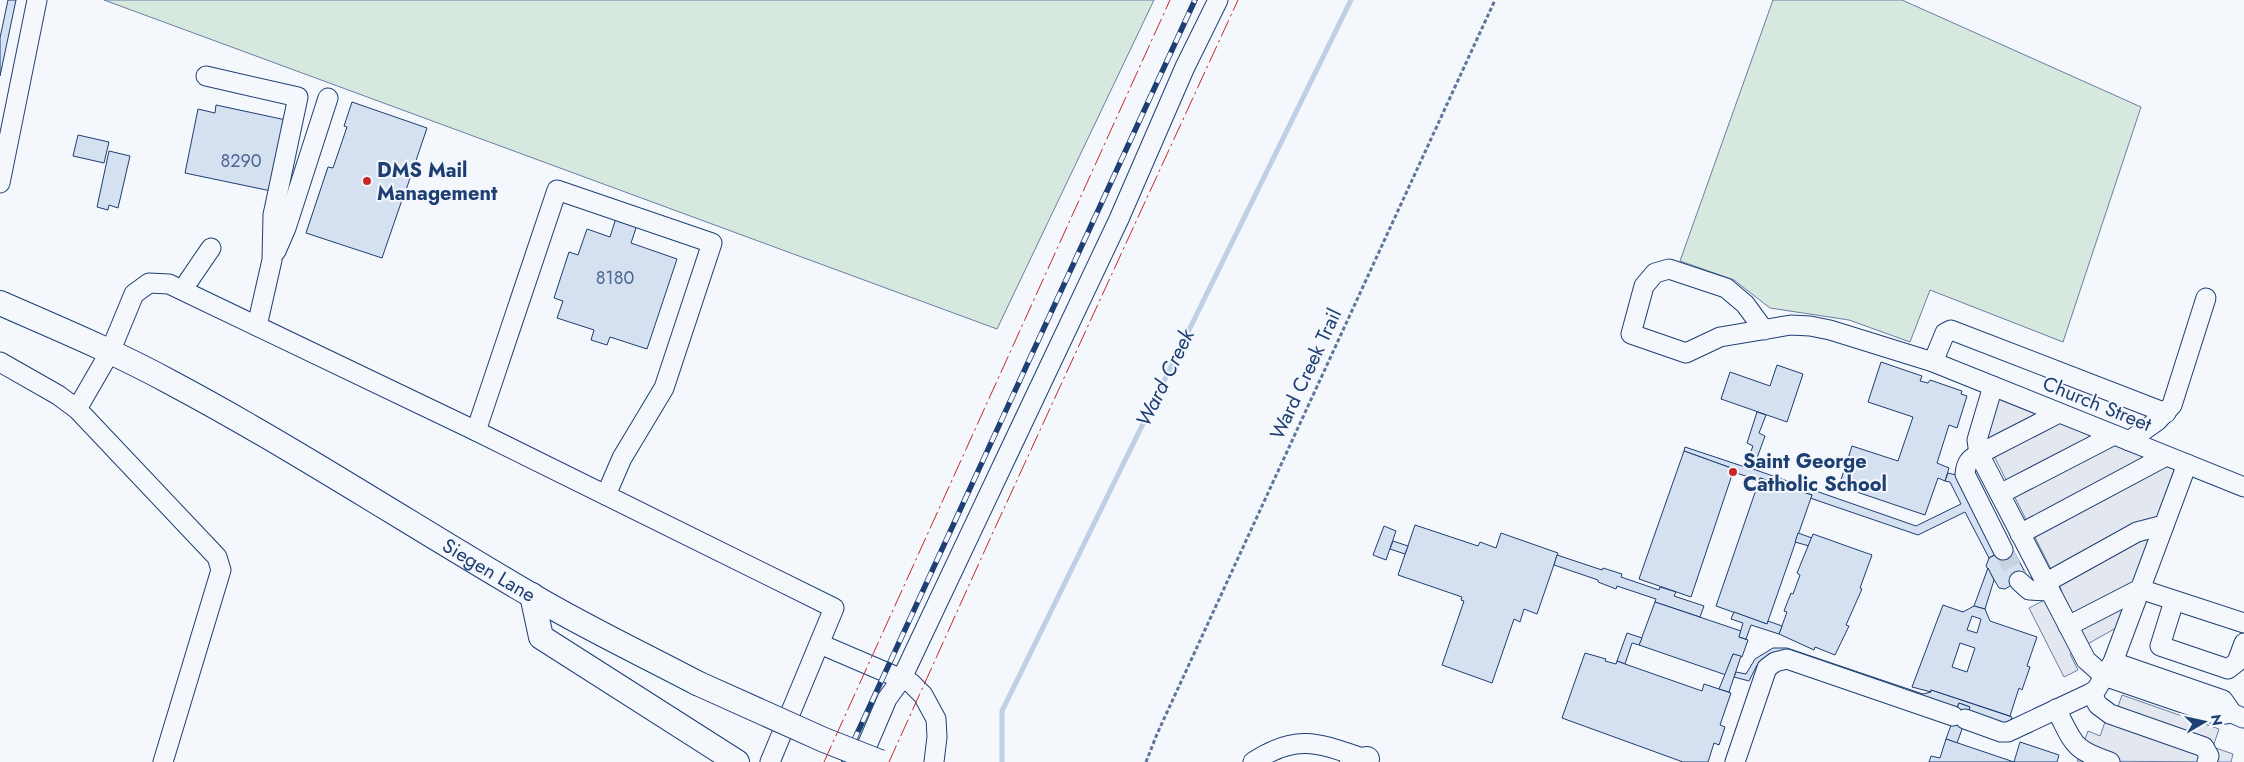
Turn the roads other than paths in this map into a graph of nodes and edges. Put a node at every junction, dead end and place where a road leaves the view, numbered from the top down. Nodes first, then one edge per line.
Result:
1 (37, 0) edge
2 (1218, 0) edge
3 (206, 76) dead end
4 (328, 98) dead end
5 (0, 183) edge
6 (211, 248) dead end
7 (272, 260) junction
8 (183, 289) junction
9 (2206, 298) dead end
10 (0, 304) edge
11 (257, 326) junction
12 (1764, 330) junction
13 (110, 352) junction
14 (0, 362) edge
15 (1933, 362) junction
16 (1993, 386) junction
17 (77, 410) junction
18 (2059, 413) junction
19 (2166, 413) junction
20 (476, 431) junction
21 (2121, 438) junction
22 (1978, 454) junction
23 (2166, 456) junction
24 (2187, 464) junction
25 (2244, 487) edge
26 (2000, 494) junction
27 (606, 495) junction
28 (2164, 525) junction
29 (2020, 534) junction
30 (2003, 550) tunnel mouth
31 (2018, 581) tunnel mouth
32 (2048, 587) junction
33 (2140, 589) junction
34 (532, 596) junction
35 (2174, 601) junction
36 (2244, 623) edge
37 (2068, 626) junction
38 (2244, 643) edge
39 (820, 644) junction
40 (2109, 669) junction
41 (902, 678) junction
42 (2091, 693) junction
43 (2056, 709) junction
44 (2238, 716) edge
45 (1364, 761) edge
46 (163, 762) edge
47 (737, 762) edge
48 (770, 762) edge
49 (860, 762) edge
50 (880, 762) edge
51 (934, 762) edge
52 (1253, 762) edge
53 (1735, 762) edge
54 (2110, 762) edge
55 (2207, 762) edge

1 - 5 street
2 - 41 street
3 - 7 street
4 - 7 street
6 - 8 street
7 - 11 street
8 - 11 street
8 - 13 street
9 - 19 street
10 - 13 main road, Siegen Lane
11 - 20 street
12 - 12 street, Church Street
12 - 15 street, Church Street
13 - 17 street
13 - 34 main road, Siegen Lane
14 - 17 street
15 - 16 street, Church Street
15 - 19 street
16 - 18 street, Church Street
16 - 22 street
17 - 46 street
18 - 21 street, Church Street
18 - 22 street
19 - 21 street
20 - 27 street
20 - 27 street
21 - 23 street, Church Street
21 - 26 street
22 - 26 street
22 - 30 street
23 - 24 street, Church Street
23 - 29 street
24 - 25 street, Church Street
24 - 28 street
26 - 29 street
27 - 39 street
28 - 32 street
28 - 33 street
29 - 32 street
31 - 32 street
32 - 37 street
33 - 35 street
33 - 37 street
33 - 40 street
34 - 47 main road
34 - 50 main road, Siegen Lane, bridge
35 - 36 street
35 - 38 street
37 - 40 street
39 - 41 street
39 - 48 street
40 - 42 street
40 - 44 street
41 - 49 street
41 - 51 street
42 - 43 street
42 - 55 street
43 - 53 street
43 - 54 street
45 - 52 street

